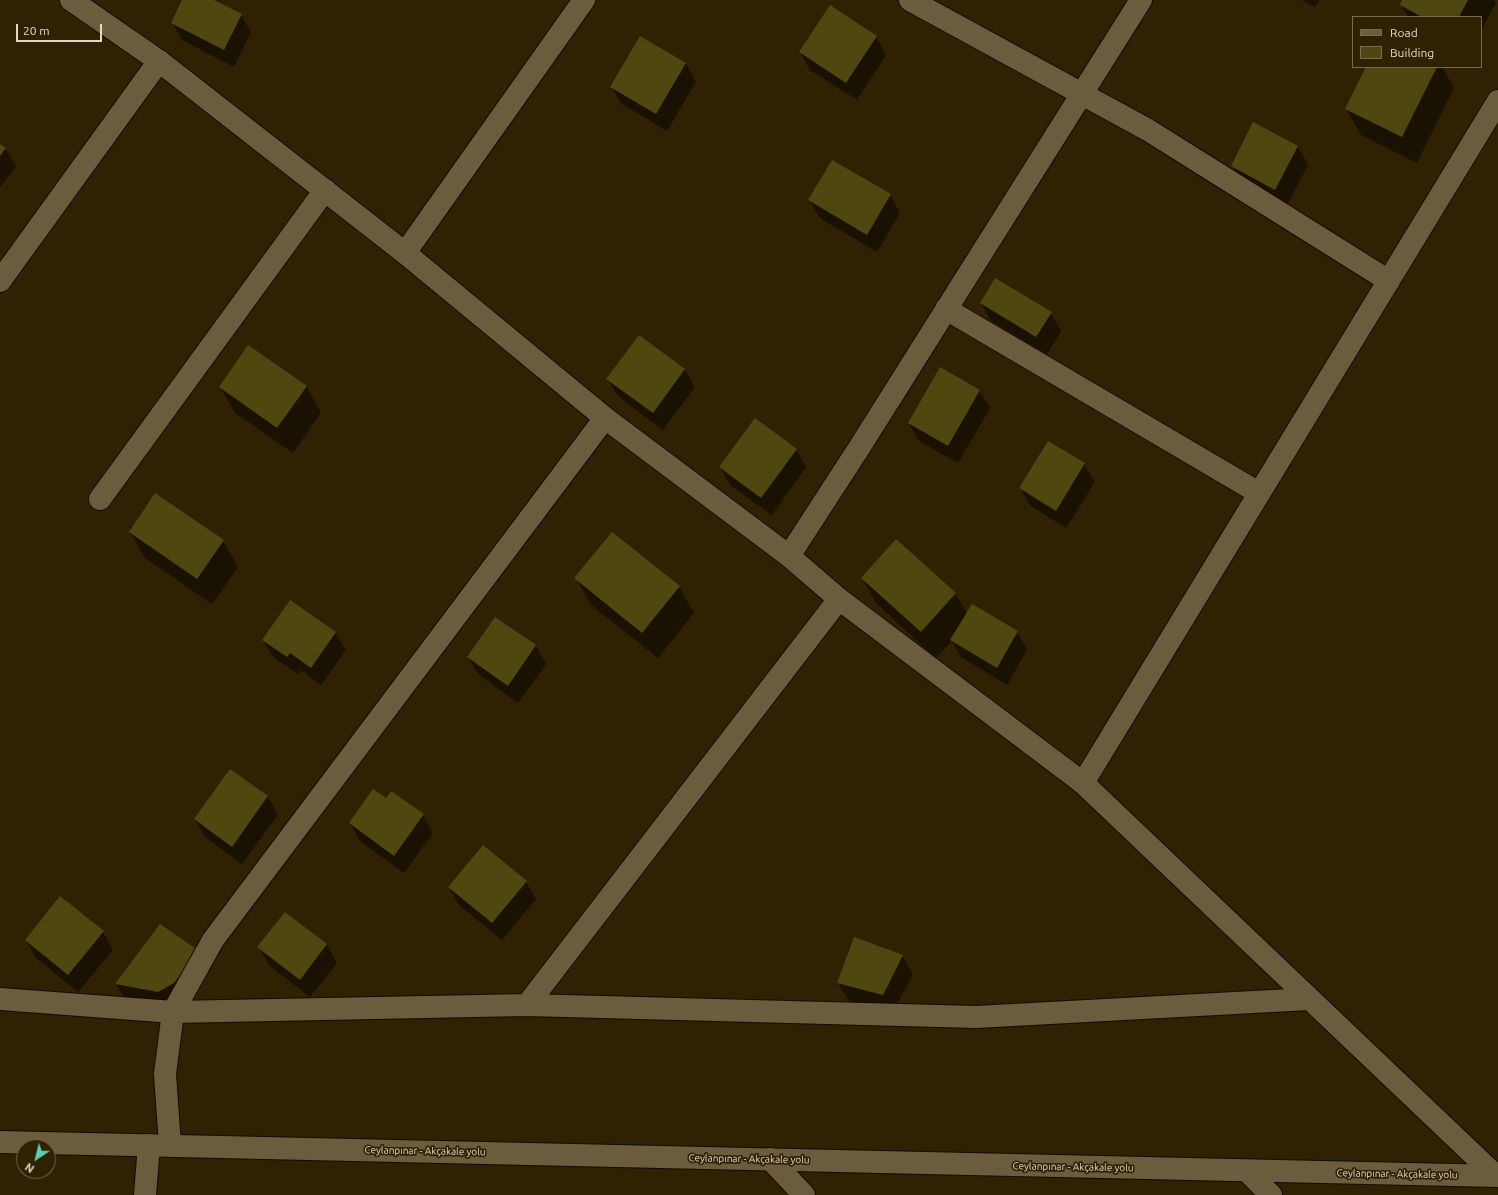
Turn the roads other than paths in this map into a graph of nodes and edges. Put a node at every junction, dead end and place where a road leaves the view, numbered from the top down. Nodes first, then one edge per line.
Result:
1 (71, 0) edge
2 (584, 0) edge
3 (910, 0) edge
4 (1141, 0) edge
5 (158, 61) junction
6 (1081, 94) junction
7 (1498, 101) edge
8 (325, 190) junction
9 (405, 253) junction
10 (0, 281) edge
11 (1389, 281) junction
12 (946, 309) junction
13 (605, 418) junction
14 (1259, 493) junction
15 (100, 499) dead end
16 (789, 556) junction
17 (839, 599) junction
18 (1083, 783) junction
19 (0, 999) edge
20 (1309, 999) junction
21 (527, 1005) junction
22 (173, 1012) junction
23 (0, 1142) edge
24 (160, 1145) junction
25 (770, 1160) junction
26 (1247, 1171) junction
27 (1497, 1176) edge
28 (145, 1195) edge
29 (804, 1195) edge
30 (1271, 1195) edge

1 - 5 street
2 - 9 street
3 - 6 street
4 - 6 street
5 - 8 street
5 - 10 street
6 - 11 street
6 - 12 street
7 - 11 street
8 - 9 street
8 - 15 street
9 - 13 street
11 - 14 street
12 - 14 street
12 - 16 street
13 - 16 street
13 - 22 street
14 - 18 street
16 - 17 street
17 - 18 street
17 - 21 street
18 - 20 street
19 - 22 street
20 - 21 street
20 - 27 street
21 - 22 street
22 - 24 street
23 - 24 street, Ceylanpınar - Akçakale yolu
24 - 25 street, Ceylanpınar - Akçakale yolu
24 - 28 street
25 - 26 street, Ceylanpınar - Akçakale yolu
25 - 29 street
26 - 27 street, Ceylanpınar - Akçakale yolu
26 - 30 street

